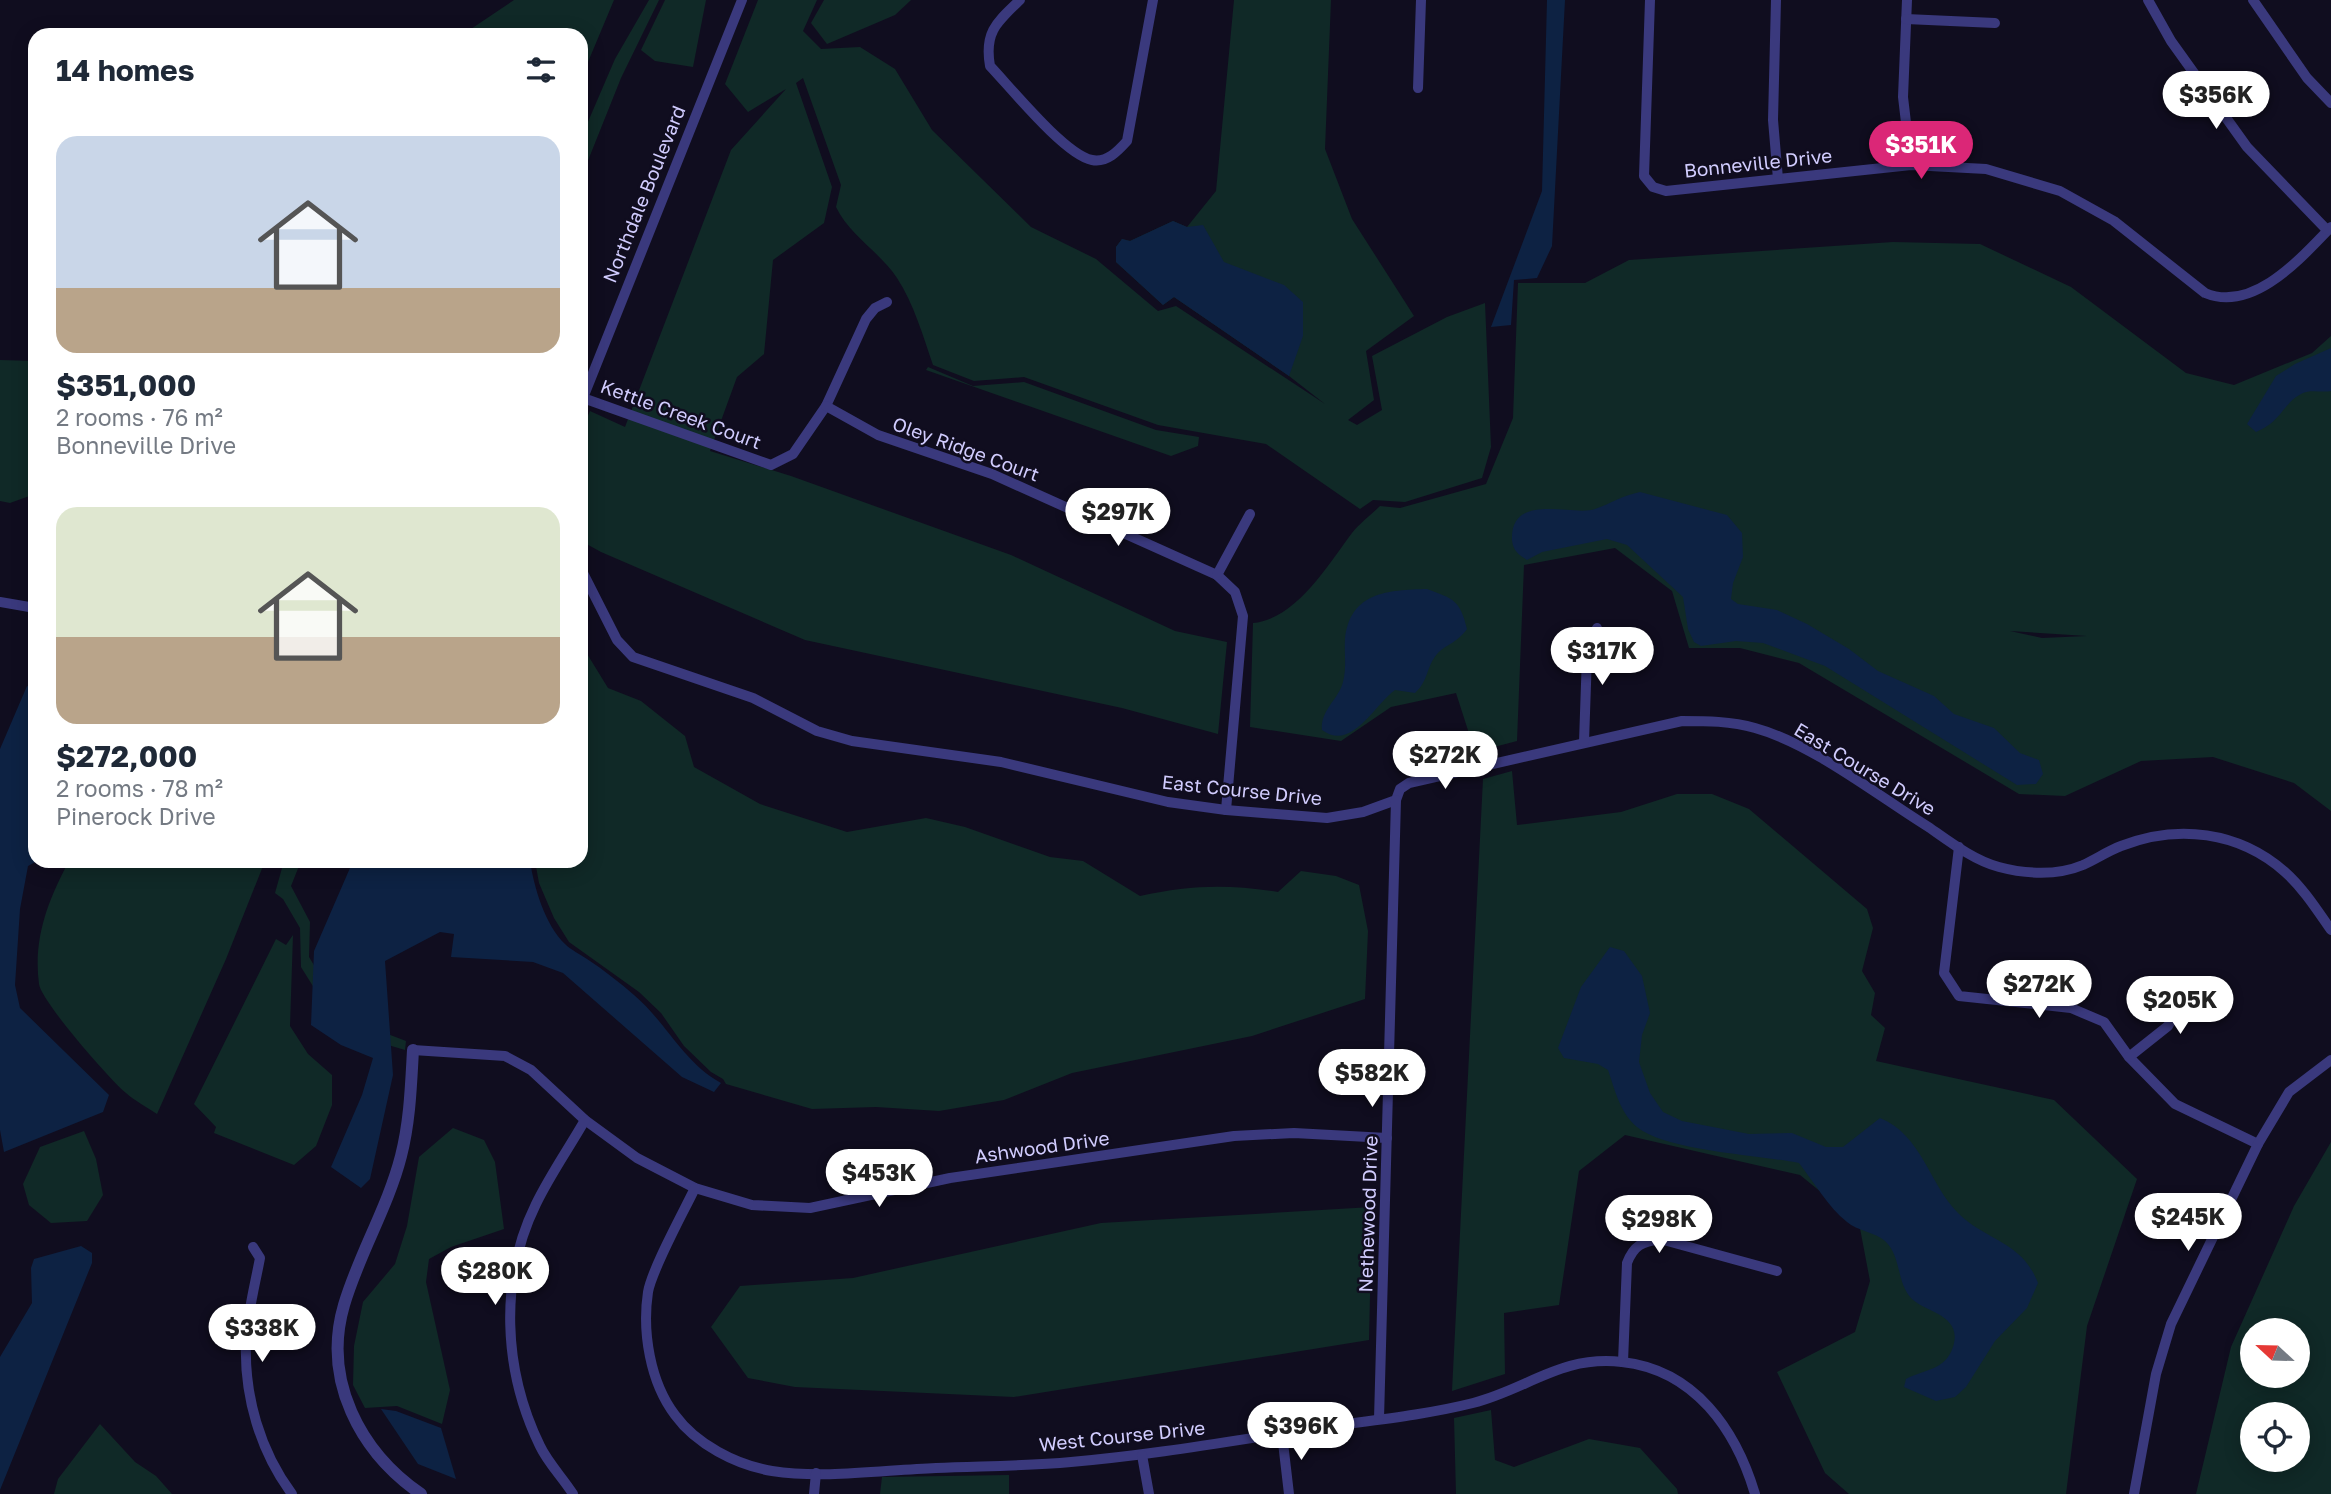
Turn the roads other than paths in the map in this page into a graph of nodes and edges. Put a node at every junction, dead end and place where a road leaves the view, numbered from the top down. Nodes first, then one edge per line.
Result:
1 (742, 0) edge
2 (1020, 0) edge
3 (1153, 0) edge
4 (1421, 0) edge
5 (1650, 0) edge
6 (1776, 0) edge
7 (1907, 0) edge
8 (2148, 0) edge
9 (2253, 0) edge
10 (1906, 19) junction
11 (1995, 23) dead end
12 (1418, 88) dead end
13 (2331, 103) edge
14 (1911, 165) junction
15 (1778, 179) junction
16 (2329, 229) edge
17 (887, 302) dead end
18 (588, 385) edge
19 (588, 402) edge
20 (827, 407) junction
21 (1250, 514) dead end
22 (1217, 575) junction
23 (588, 583) edge
24 (0, 602) edge
25 (28, 607) edge
26 (1597, 628) dead end
27 (1584, 742) junction
28 (1396, 800) junction
29 (1226, 810) junction
30 (1959, 847) junction
31 (2331, 930) edge
32 (2192, 982) dead end
33 (413, 1050) joint
34 (2129, 1057) junction
35 (2331, 1060) edge
36 (585, 1121) junction
37 (1387, 1138) junction
38 (2258, 1144) junction
39 (695, 1188) junction
40 (253, 1247) dead end
41 (1777, 1271) dead end
42 (1623, 1362) junction
43 (1379, 1419) junction
44 (1282, 1434) junction
45 (1142, 1455) junction
46 (816, 1473) junction
47 (292, 1494) edge
48 (421, 1494) edge
49 (573, 1494) edge
50 (814, 1494) edge
51 (1149, 1494) edge
52 (1289, 1494) edge
53 (1755, 1494) edge
54 (2134, 1494) edge

1 - 18 street, Northdale Boulevard
2 - 3 street
4 - 12 street
5 - 15 street, Bonneville Drive
6 - 15 street
7 - 10 street
8 - 16 street
9 - 13 street
10 - 11 street
10 - 14 street
14 - 15 street, Bonneville Drive
14 - 16 street, Bonneville Drive
17 - 20 street, Kettle Creek Court
19 - 20 street, Kettle Creek Court
20 - 22 street, Oley Ridge Court
21 - 22 street
22 - 29 street, Oley Ridge Court
23 - 29 street, East Course Drive
24 - 25 street
26 - 27 street
27 - 28 street, East Course Drive
27 - 30 street, East Course Drive
28 - 29 street, East Course Drive
28 - 37 street, Nethewood Drive
30 - 31 street, East Course Drive
30 - 34 street
32 - 34 street
33 - 36 street, Ashwood Drive
33 - 48 street
34 - 38 street
35 - 38 street
36 - 39 street, Ashwood Drive
36 - 49 street
37 - 39 street, Ashwood Drive
37 - 43 street, Nethewood Drive
38 - 54 street
39 - 46 street, West Course Drive
40 - 47 street
41 - 42 street
42 - 43 street, West Course Drive
42 - 53 street, West Course Drive
43 - 44 street, West Course Drive
44 - 45 street, West Course Drive
44 - 52 street
45 - 46 street, West Course Drive
45 - 51 street
46 - 50 street

